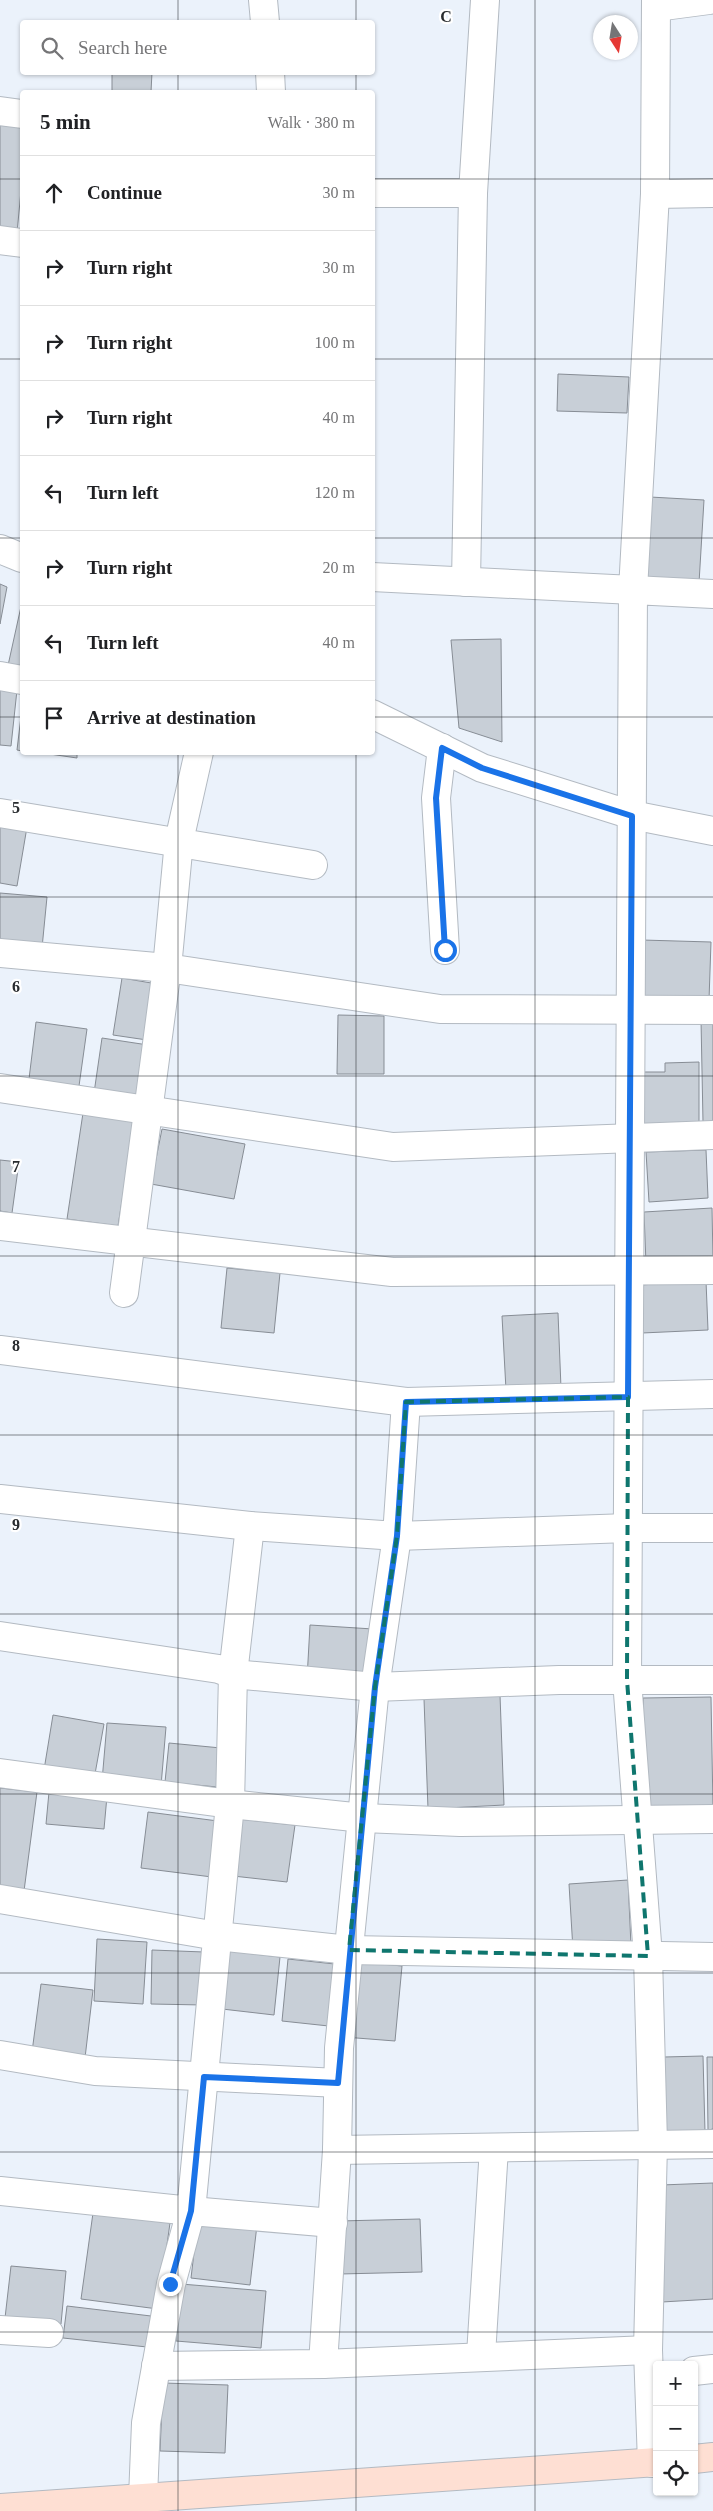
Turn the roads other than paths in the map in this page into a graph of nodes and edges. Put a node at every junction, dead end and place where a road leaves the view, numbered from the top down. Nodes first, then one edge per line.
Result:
1 (263, 0) edge
2 (486, 0) edge
3 (708, 0) edge
4 (656, 4) edge
5 (265, 20) edge
6 (270, 75) edge
7 (271, 90) edge
8 (0, 111) edge
9 (20, 114) edge
10 (375, 193) edge
11 (473, 193) junction
12 (713, 193) edge
13 (655, 194) junction
14 (0, 240) edge
15 (20, 243) edge
16 (0, 548) edge
17 (20, 557) edge
18 (375, 578) edge
19 (466, 582) junction
20 (633, 590) junction
21 (713, 594) edge
22 (0, 676) edge
23 (20, 680) edge
24 (375, 715) edge
25 (442, 748) junction
26 (198, 755) edge
27 (0, 812) edge
28 (632, 816) junction
29 (713, 831) edge
30 (179, 841) junction
31 (314, 865) dead end
32 (445, 950) dead end
33 (0, 953) edge
34 (166, 968) junction
35 (630, 1010) junction
36 (713, 1010) edge
37 (0, 1088) edge
38 (149, 1110) junction
39 (713, 1136) edge
40 (630, 1137) junction
41 (0, 1226) edge
42 (133, 1242) junction
43 (629, 1270) junction
44 (713, 1270) edge
45 (124, 1293) dead end
46 (0, 1350) edge
47 (713, 1394) edge
48 (628, 1397) junction
49 (406, 1402) junction
50 (0, 1499) edge
51 (250, 1526) junction
52 (628, 1528) junction
53 (713, 1528) edge
54 (397, 1536) junction
55 (0, 1636) edge
56 (233, 1674) junction
57 (627, 1680) junction
58 (713, 1680) edge
59 (375, 1687) junction
60 (0, 1773) edge
61 (230, 1804) junction
62 (363, 1818) junction
63 (639, 1819) junction
64 (713, 1819) edge
65 (0, 1899) edge
66 (217, 1936) junction
67 (349, 1950) junction
68 (648, 1956) junction
69 (713, 1958) edge
70 (0, 2055) edge
71 (204, 2077) junction
72 (338, 2083) junction
73 (653, 2144) junction
74 (713, 2144) edge
75 (494, 2148) junction
76 (337, 2150) junction
77 (0, 2191) edge
78 (191, 2211) junction
79 (333, 2223) junction
80 (0, 2330) edge
81 (49, 2333) dead end
82 (648, 2350) junction
83 (482, 2356) junction
84 (323, 2364) junction
85 (156, 2366) junction
86 (713, 2369) edge
87 (698, 2371) edge
88 (653, 2377) edge
89 (653, 2406) edge
90 (654, 2451) edge
91 (713, 2457) edge
92 (698, 2459) edge
93 (653, 2463) edge
94 (143, 2498) junction
95 (0, 2508) edge

1 - 5 street
2 - 11 street
3 - 4 street
4 - 13 street
6 - 7 street
8 - 9 street
10 - 11 street
11 - 19 street
12 - 13 street
13 - 20 street
14 - 15 street
16 - 17 street
18 - 19 street
19 - 20 street
20 - 21 street
20 - 28 street
22 - 23 street
24 - 25 street
25 - 28 street
25 - 32 street
26 - 30 street
27 - 30 street
28 - 29 street
28 - 35 street
30 - 31 street
30 - 34 street
33 - 34 street
34 - 35 street
34 - 38 street
35 - 36 street
35 - 40 street
37 - 38 street
38 - 40 street
38 - 42 street
39 - 40 street
40 - 43 street
41 - 42 street
42 - 43 street
42 - 45 street
43 - 44 street
43 - 48 street
46 - 49 street
47 - 48 street
48 - 49 street
48 - 52 street
49 - 54 street
50 - 51 street
51 - 54 street
51 - 56 street
52 - 53 street
52 - 54 street
52 - 57 street
54 - 59 street
55 - 56 street
56 - 59 street
56 - 61 street
57 - 58 street
57 - 59 street
57 - 63 street
59 - 62 street
60 - 61 street
61 - 62 street
61 - 66 street
62 - 63 street
62 - 67 street
63 - 64 street
63 - 68 street
65 - 66 street
66 - 67 street
66 - 71 street
67 - 68 street
67 - 72 street
68 - 69 street
68 - 73 street
70 - 71 street
71 - 72 street
71 - 78 street
72 - 76 street
73 - 74 street
73 - 75 street
73 - 82 street
75 - 76 street
75 - 83 street
76 - 79 street
77 - 78 street
78 - 79 street
78 - 85 street
79 - 84 street
80 - 81 street
82 - 83 street
82 - 88 street
83 - 84 street
84 - 85 street
85 - 94 street
86 - 87 street
89 - 90 street
91 - 92 main road
93 - 94 main road
94 - 95 main road

